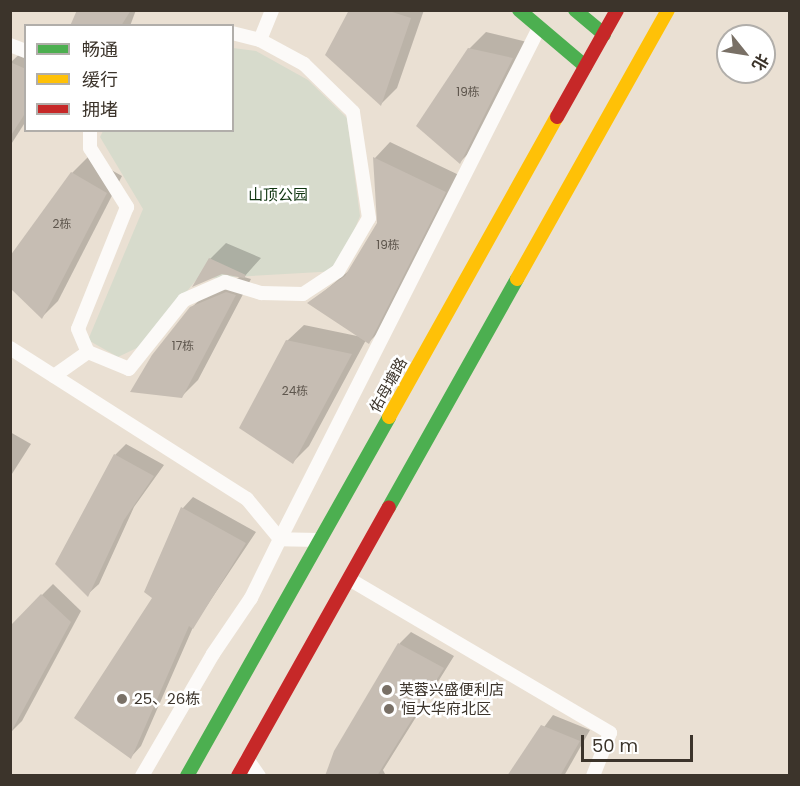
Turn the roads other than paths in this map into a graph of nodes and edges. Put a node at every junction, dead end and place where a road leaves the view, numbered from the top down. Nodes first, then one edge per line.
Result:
1 (272, 10) edge
2 (519, 10) edge
3 (575, 10) edge
4 (617, 10) edge
5 (668, 10) edge
6 (539, 28) junction
7 (234, 34) edge
8 (604, 34) junction
9 (260, 40) junction
10 (585, 66) junction
11 (90, 132) edge
12 (10, 348) edge
13 (88, 352) junction
14 (54, 376) junction
15 (280, 538) junction
16 (319, 540) junction
17 (349, 579) junction
18 (247, 759) junction
19 (142, 776) edge
20 (187, 776) edge
21 (238, 776) edge
22 (259, 776) edge
23 (593, 776) edge

1 - 9 street
2 - 6 main road
3 - 8 main road
4 - 8 main road, 佑母塘路
5 - 17 main road
6 - 10 main road
6 - 15 street
7 - 9 street
8 - 10 main road, 佑母塘路
9 - 13 street
10 - 16 main road, 佑母塘路
11 - 13 street
12 - 14 street
13 - 14 street
14 - 15 street
15 - 16 street
15 - 19 street
16 - 20 main road, 佑母塘路
17 - 18 main road
17 - 23 street
18 - 21 main road
18 - 22 street

